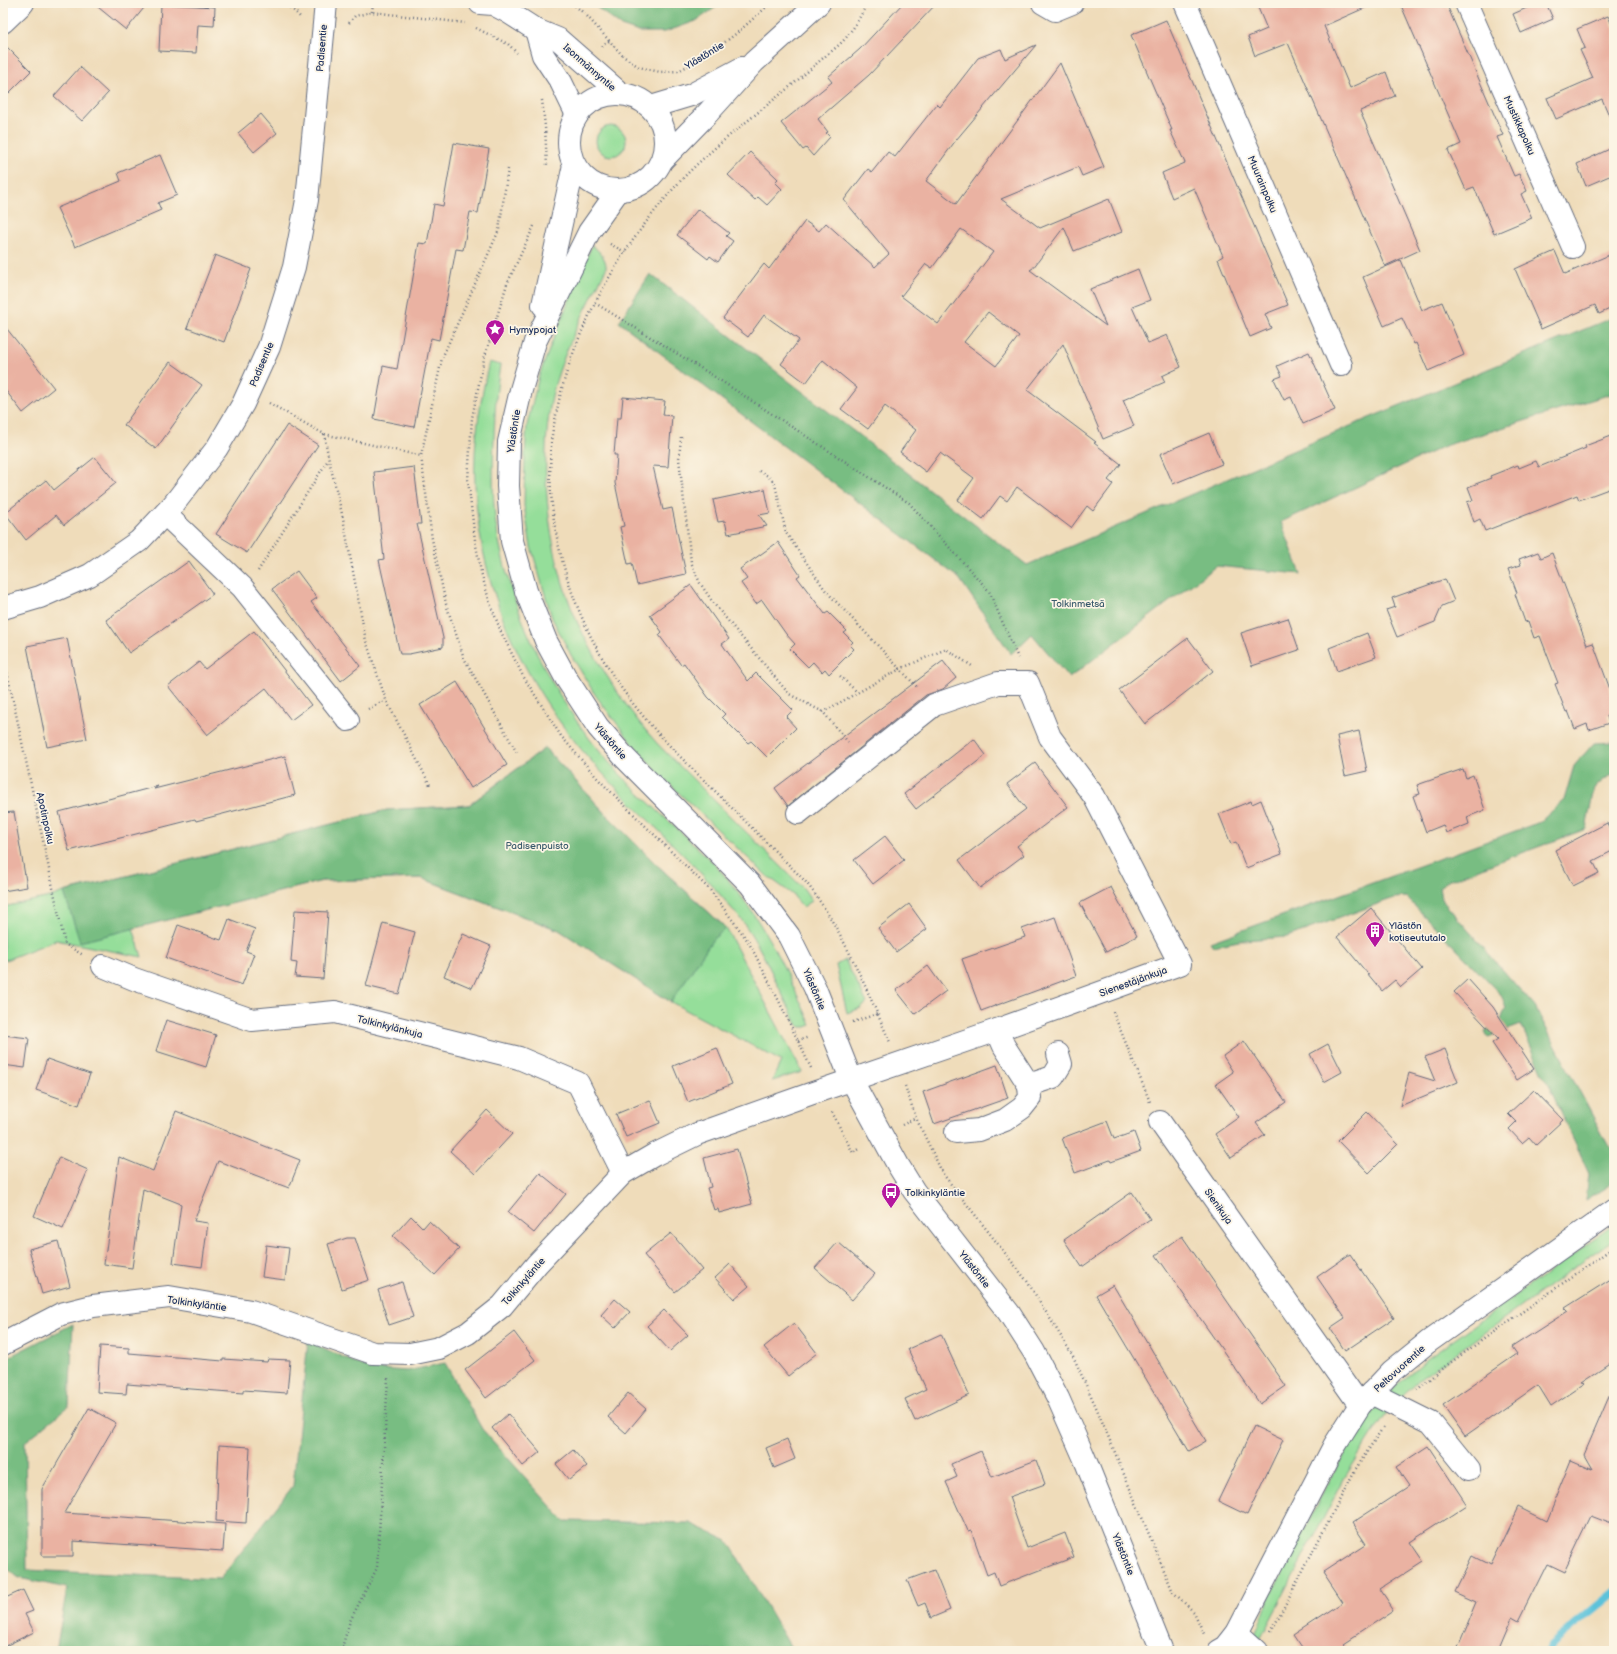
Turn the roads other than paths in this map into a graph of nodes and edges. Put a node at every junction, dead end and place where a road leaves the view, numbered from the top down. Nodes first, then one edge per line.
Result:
1 (23, 3) edge
2 (326, 3) edge
3 (819, 3) edge
4 (1043, 3) edge
5 (1072, 3) edge
6 (1185, 3) edge
7 (1466, 3) edge
8 (489, 4) edge
9 (3, 22) edge
10 (536, 30) junction
11 (754, 62) junction
12 (621, 94) junction
13 (650, 107) junction
14 (577, 115) junction
15 (663, 159) junction
16 (574, 165) junction
17 (618, 191) junction
18 (1573, 247) dead end
19 (535, 342) junction
20 (1341, 365) dead end
21 (165, 514) junction
22 (3, 608) edge
23 (348, 720) dead end
24 (798, 813) dead end
25 (103, 966) road end
26 (997, 1030) junction
27 (1058, 1054) dead end
28 (852, 1079) junction
29 (1029, 1085) junction
30 (1160, 1122) road end
31 (956, 1132) dead end
32 (623, 1173) junction
33 (1614, 1210) edge
34 (3, 1344) edge
35 (1366, 1399) junction
36 (1469, 1470) dead end
37 (1237, 1633) junction
38 (1162, 1651) edge
39 (1219, 1651) edge
40 (1257, 1651) edge

1 - 9 street
2 - 21 street, Padisentie
3 - 11 street
4 - 5 street
6 - 20 street, Muurainpolku
7 - 18 street, Mustikkapolku
8 - 10 street, Isonmännyntie
10 - 12 street, Isonmännyntie
10 - 14 street
11 - 13 street
11 - 15 street
12 - 13 street
12 - 14 street
13 - 15 street
14 - 16 street
15 - 17 street
16 - 17 street
16 - 19 street, Ylästöntie
17 - 19 street, Ylästöntie
19 - 28 street, Ylästöntie
21 - 22 street, Padisentie
21 - 23 street
24 - 26 street, Sienestäjänkuja
25 - 32 street, Tolkinkylänkuja
26 - 28 street, Sienestäjänkuja
26 - 29 street
27 - 29 street
28 - 32 street, Tolkinkyläntie
28 - 38 street, Ylästöntie
29 - 31 street
30 - 35 street, Sienikuja
32 - 34 street, Tolkinkyläntie
33 - 35 street, Peltovuorentie
35 - 36 street
35 - 37 street, Peltovuorentie
37 - 39 street, Peltovuorentie
37 - 40 street

